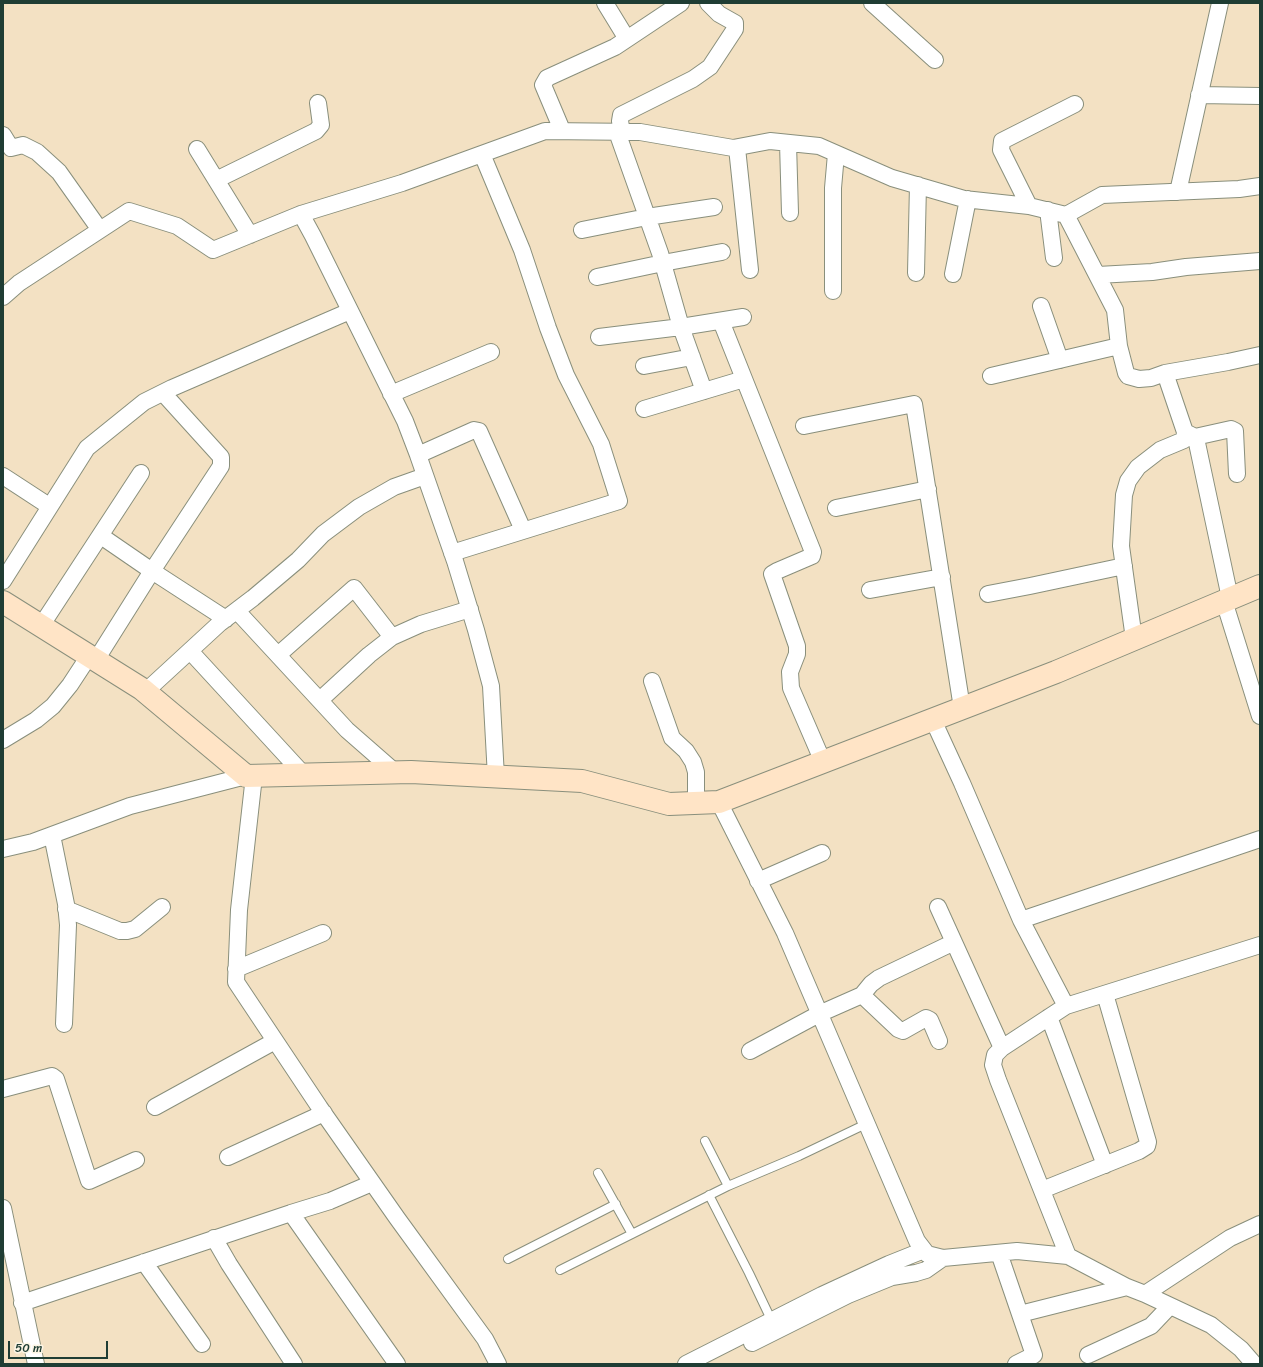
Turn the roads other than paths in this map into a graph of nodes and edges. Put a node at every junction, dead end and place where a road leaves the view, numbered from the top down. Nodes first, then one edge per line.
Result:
1 (605, 3) edge
2 (681, 3) edge
3 (708, 3) edge
4 (872, 3) edge
5 (1220, 3) edge
6 (627, 39) junction
7 (935, 60) dead end
8 (1199, 95) junction
9 (1260, 96) edge
10 (318, 103) dead end
11 (1075, 104) dead end
12 (562, 130) junction
13 (619, 132) junction
14 (3, 135) edge
15 (788, 143) junction
16 (737, 148) junction
17 (197, 149) dead end
18 (482, 154) junction
19 (836, 154) junction
20 (216, 180) junction
21 (918, 186) junction
22 (1260, 186) edge
23 (1178, 192) junction
24 (968, 199) junction
25 (1029, 206) junction
26 (714, 207) dead end
27 (1048, 210) junction
28 (790, 213) dead end
29 (301, 214) junction
30 (1066, 215) junction
31 (647, 217) junction
32 (100, 230) junction
33 (582, 230) dead end
34 (250, 235) junction
35 (722, 252) dead end
36 (1054, 258) dead end
37 (1260, 261) edge
38 (663, 263) junction
39 (750, 270) dead end
40 (916, 273) dead end
41 (953, 274) dead end
42 (1098, 275) junction
43 (597, 277) dead end
44 (833, 291) dead end
45 (3, 297) edge
46 (1041, 306) dead end
47 (350, 311) junction
48 (743, 317) dead end
49 (721, 321) junction
50 (681, 327) junction
51 (599, 338) dead end
52 (1119, 346) junction
53 (491, 352) dead end
54 (1260, 355) edge
55 (692, 357) junction
56 (1060, 360) junction
57 (644, 366) dead end
58 (1165, 373) junction
59 (991, 376) dead end
60 (744, 379) junction
61 (704, 390) junction
62 (163, 393) junction
63 (391, 394) junction
64 (644, 409) dead end
65 (804, 426) dead end
66 (1190, 434) junction
67 (418, 455) junction
68 (141, 473) dead end
69 (1237, 474) dead end
70 (3, 476) edge
71 (426, 476) junction
72 (928, 489) junction
73 (49, 506) junction
74 (836, 508) dead end
75 (523, 530) junction
76 (101, 536) junction
77 (452, 553) junction
78 (1124, 566) junction
79 (152, 571) junction
80 (942, 576) junction
81 (3, 581) edge
82 (1260, 586) edge
83 (870, 590) dead end
84 (988, 594) dead end
85 (1227, 600) junction
86 (3, 602) edge
87 (470, 609) junction
88 (231, 615) junction
89 (41, 626) junction
90 (392, 637) junction
91 (1134, 639) junction
92 (190, 651) junction
93 (278, 654) junction
94 (92, 658) junction
95 (652, 681) dead end
96 (145, 692) junction
97 (320, 700) junction
98 (962, 708) junction
99 (1260, 716) edge
100 (933, 720) junction
101 (3, 740) edge
102 (823, 762) junction
103 (395, 772) junction
104 (304, 775) junction
105 (250, 776) junction
106 (496, 777) junction
107 (719, 802) junction
108 (696, 803) junction
109 (52, 835) junction
110 (1260, 839) edge
111 (3, 849) edge
112 (822, 853) dead end
113 (758, 881) junction
114 (162, 907) dead end
115 (938, 907) dead end
116 (66, 908) junction
117 (1021, 920) junction
118 (323, 933) dead end
119 (948, 945) dead end
120 (1260, 945) edge
121 (236, 969) junction
122 (862, 994) junction
123 (1105, 994) junction
124 (1066, 1006) junction
125 (819, 1014) junction
126 (1049, 1017) junction
127 (64, 1024) dead end
128 (276, 1041) junction
129 (939, 1041) dead end
130 (1002, 1048) junction
131 (750, 1051) dead end
132 (3, 1089) edge
133 (155, 1107) dead end
134 (324, 1113) junction
135 (866, 1124) junction
136 (705, 1141) dead end
137 (228, 1157) dead end
138 (136, 1160) dead end
139 (1105, 1165) junction
140 (598, 1173) dead end
141 (372, 1182) junction
142 (728, 1186) junction
143 (1042, 1190) junction
144 (709, 1195) junction
145 (616, 1204) junction
146 (3, 1208) edge
147 (291, 1213) junction
148 (1260, 1224) edge
149 (632, 1234) junction
150 (214, 1238) junction
151 (924, 1250) junction
152 (999, 1253) junction
153 (1068, 1256) junction
154 (943, 1258) junction
155 (508, 1259) dead end
156 (144, 1262) junction
157 (560, 1270) dead end
158 (1127, 1287) junction
159 (1145, 1294) junction
160 (22, 1303) junction
161 (1170, 1306) junction
162 (1020, 1314) junction
163 (772, 1320) junction
164 (202, 1344) dead end
165 (1088, 1355) dead end
166 (36, 1364) edge
167 (294, 1364) edge
168 (397, 1364) edge
169 (498, 1364) edge
170 (686, 1364) edge
171 (710, 1364) edge
172 (1016, 1364) edge
173 (1254, 1364) edge

1 - 6 street
2 - 6 street
3 - 13 street
4 - 7 street
5 - 8 street
6 - 12 street
8 - 9 street
8 - 23 street
10 - 20 street
11 - 25 street
12 - 13 street
12 - 18 street
13 - 16 street
13 - 31 street
14 - 32 street
15 - 16 street
15 - 19 street
15 - 28 street
16 - 39 street
17 - 20 street
18 - 29 street
18 - 75 street
19 - 21 street
19 - 44 street
20 - 34 street
21 - 24 street
21 - 40 street
22 - 23 street
23 - 30 street
24 - 25 street
24 - 41 street
25 - 27 street
26 - 31 street
27 - 30 street
27 - 36 street
29 - 34 street
29 - 47 street
30 - 42 street
31 - 33 street
31 - 38 street
32 - 34 street
32 - 45 street
35 - 38 street
37 - 42 street
38 - 43 street
38 - 50 street
42 - 52 street
46 - 56 street
47 - 62 street
47 - 63 street
48 - 49 street
49 - 50 street
49 - 60 street
50 - 51 street
50 - 55 street
52 - 56 street
52 - 58 street
53 - 63 street
54 - 58 street
55 - 57 street
55 - 61 street
56 - 59 street
58 - 66 street
60 - 61 street
60 - 102 street
61 - 64 street
62 - 73 street
62 - 79 street
63 - 67 street
65 - 72 street
66 - 69 street
66 - 78 street
66 - 85 street
67 - 71 street
67 - 75 street
68 - 76 street
70 - 73 street
71 - 77 street
71 - 88 street
72 - 74 street
72 - 80 street
73 - 81 street
75 - 77 street
76 - 79 street
76 - 89 street
77 - 87 street
78 - 84 street
78 - 91 street
79 - 88 street
79 - 94 street
80 - 83 street
80 - 98 street
82 - 85 street
85 - 91 street
85 - 99 street
86 - 89 street
87 - 90 street
87 - 106 street
88 - 92 street
88 - 93 street
89 - 94 street
90 - 93 street
90 - 97 street
91 - 98 street
92 - 96 street
92 - 104 street
93 - 97 street
94 - 96 street
94 - 101 street
95 - 108 street
96 - 105 street
97 - 103 street
98 - 100 street
100 - 102 street
100 - 117 street
102 - 107 street
103 - 104 street
103 - 106 street
104 - 105 street
105 - 109 street
105 - 121 street
106 - 108 street
107 - 108 street
107 - 113 street
109 - 111 street
109 - 116 street
110 - 117 street
112 - 113 street
113 - 125 street
114 - 116 street
115 - 130 street
116 - 127 street
117 - 124 street
118 - 121 street
119 - 122 street
120 - 123 street
121 - 128 street
122 - 125 street
122 - 129 street
123 - 124 street
123 - 139 street
124 - 126 street
125 - 131 street
125 - 135 street
126 - 130 street
126 - 139 street
128 - 133 street
128 - 134 street
130 - 143 street
132 - 138 street
134 - 137 street
134 - 141 street
135 - 142 lane
135 - 151 street
136 - 142 lane
139 - 143 street
140 - 145 lane
141 - 147 street
141 - 169 street
142 - 144 lane
143 - 153 street
144 - 149 lane
144 - 163 lane
145 - 149 lane
145 - 155 lane
146 - 160 street
147 - 150 street
147 - 168 street
148 - 159 street
149 - 157 lane
150 - 156 street
150 - 167 street
151 - 154 street
151 - 163 street
152 - 153 street
152 - 154 street
152 - 162 street
153 - 158 street
154 - 171 street
156 - 160 street
156 - 164 street
158 - 159 street
158 - 162 street
159 - 161 street
160 - 166 street
161 - 165 street
161 - 173 street
162 - 172 street
163 - 170 street

